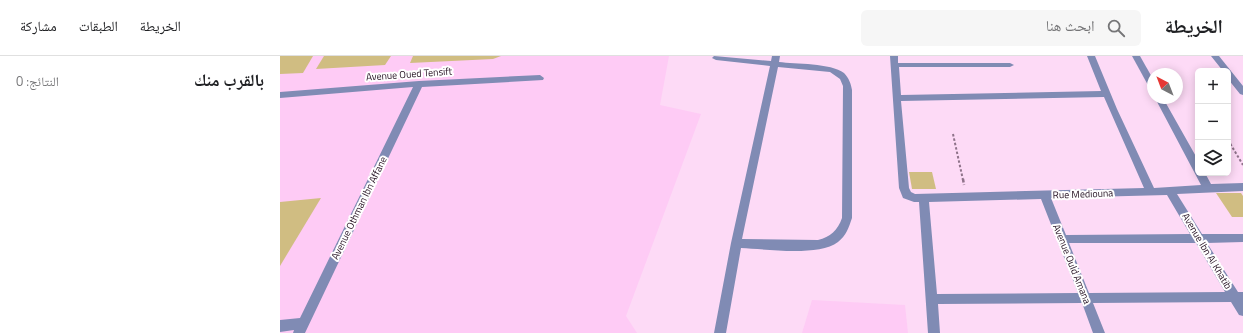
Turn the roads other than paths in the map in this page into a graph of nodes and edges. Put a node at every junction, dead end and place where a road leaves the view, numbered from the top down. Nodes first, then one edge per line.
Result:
1 (1091, 56) edge
2 (1136, 56) edge
3 (1215, 56) edge
4 (716, 58) dead end
5 (775, 59) edge
6 (894, 60) edge
7 (1010, 65) dead end
8 (1224, 68) edge
9 (1147, 76) edge
10 (1231, 77) edge
11 (540, 78) dead end
12 (419, 84) junction
13 (1243, 92) edge
14 (1107, 94) junction
15 (280, 95) edge
16 (897, 98) junction
17 (1162, 104) edge
18 (1195, 163) edge
19 (1202, 176) edge
20 (1243, 187) edge
21 (1208, 188) junction
22 (1170, 191) junction
23 (1151, 192) junction
24 (1045, 195) junction
25 (924, 199) junction
26 (1199, 238) junction
27 (1243, 238) edge
28 (1062, 239) junction
29 (736, 242) junction
30 (1239, 297) edge
31 (1085, 298) junction
32 (931, 299) junction
33 (1243, 310) edge
34 (280, 326) edge
35 (301, 328) edge
36 (720, 333) edge
37 (934, 333) edge
38 (1099, 333) edge

1 - 14 street
2 - 9 street
3 - 8 street
4 - 5 street
5 - 29 street
5 - 29 street
6 - 7 street
6 - 16 street
10 - 13 street
11 - 12 street, Avenue Oued Tensift
12 - 15 street, Avenue Oued Tensift
12 - 35 street, Avenue Othman Ibn Affane
14 - 16 street
14 - 23 street
16 - 25 street
17 - 18 street
19 - 21 street
20 - 21 street, Rue Mediouna
21 - 22 street, Rue Mediouna
22 - 23 street, Rue Mediouna
22 - 26 street, Avenue Ibn Al Khatib
23 - 24 street, Rue Mediouna
24 - 25 street, Rue Mediouna
24 - 28 street, Avenue Ould Amana
25 - 32 street
26 - 27 street
26 - 28 street
26 - 30 street, Avenue Ibn Al Khatib
28 - 31 street, Avenue Ould Amana
29 - 36 street
30 - 31 street
30 - 33 street, Avenue Ibn Al Khatib
31 - 32 street
31 - 38 street, Avenue Ould Amana
32 - 37 street
34 - 35 street

